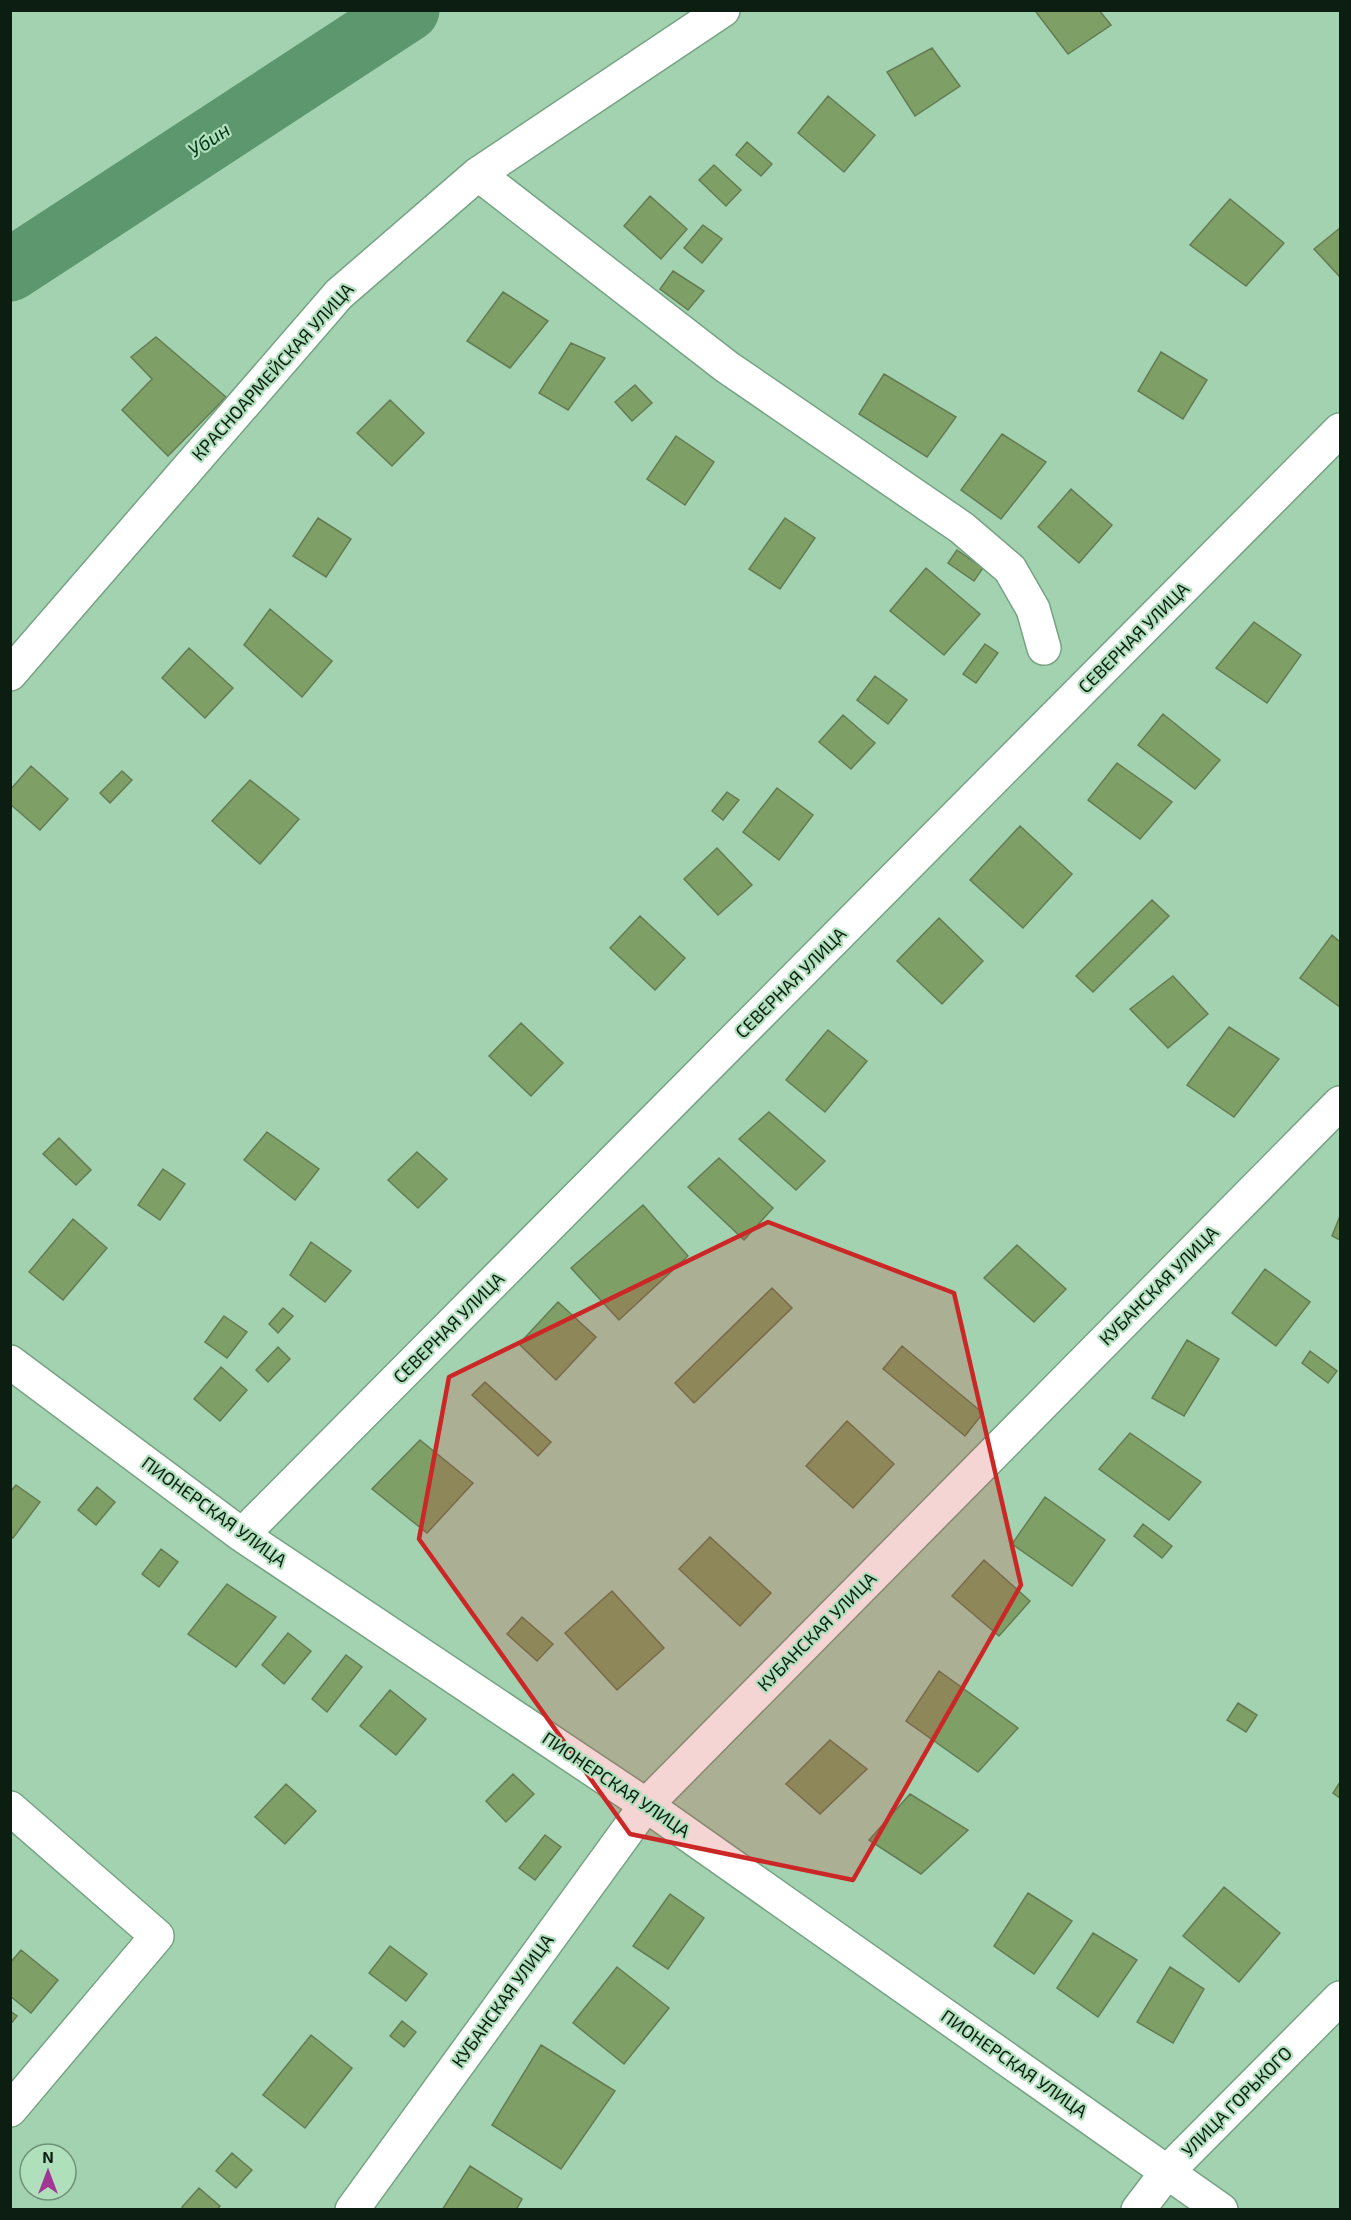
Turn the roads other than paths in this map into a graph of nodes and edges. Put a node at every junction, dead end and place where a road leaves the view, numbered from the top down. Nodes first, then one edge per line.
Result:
1 (723, 10) edge
2 (478, 174) junction
3 (1341, 430) edge
4 (1044, 648) dead end
5 (10, 674) edge
6 (1341, 1103) edge
7 (10, 1362) edge
8 (242, 1535) junction
9 (646, 1805) junction
10 (10, 1808) edge
11 (1341, 1998) edge
12 (10, 2110) edge
13 (1167, 2172) junction
14 (352, 2210) edge
15 (1138, 2210) edge
16 (1221, 2210) edge

1 - 2 street, КРАСНОАРМЕЙСКАЯ УЛИЦА
2 - 4 street
2 - 5 street, КРАСНОАРМЕЙСКАЯ УЛИЦА
3 - 8 street, СЕВЕРНАЯ УЛИЦА
6 - 9 street, КУБАНСКАЯ УЛИЦА
7 - 8 street, ПИОНЕРСКАЯ УЛИЦА
8 - 9 street, ПИОНЕРСКАЯ УЛИЦА
9 - 13 street, ПИОНЕРСКАЯ УЛИЦА
9 - 14 street, КУБАНСКАЯ УЛИЦА
10 - 12 street
11 - 13 street, УЛИЦА ГОРЬКОГО
13 - 15 street, УЛИЦА ГОРЬКОГО
13 - 16 street, ПИОНЕРСКАЯ УЛИЦА

